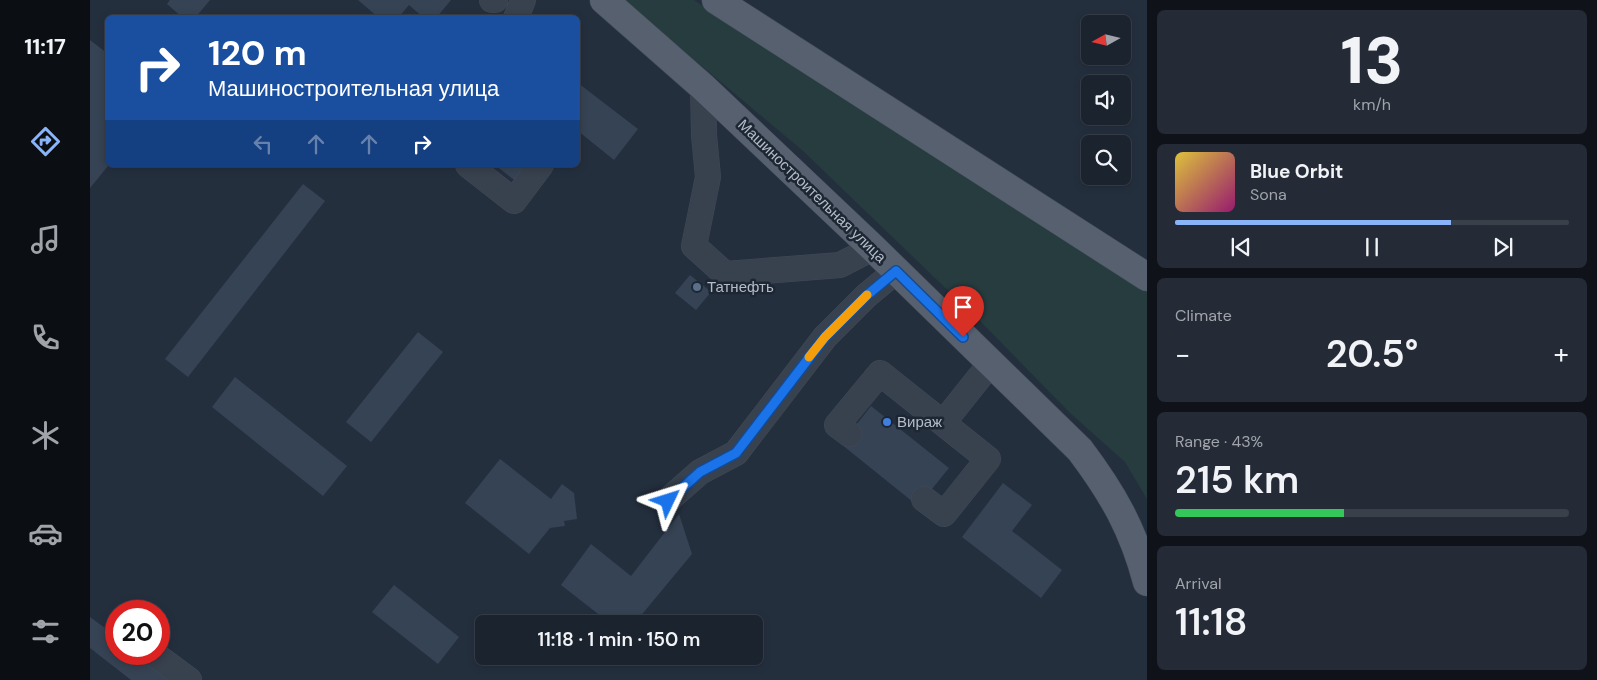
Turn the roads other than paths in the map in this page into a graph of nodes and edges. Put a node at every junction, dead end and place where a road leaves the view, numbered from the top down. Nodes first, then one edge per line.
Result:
1 (523, 0) edge
2 (604, 0) edge
3 (716, 0) edge
4 (517, 15) edge
5 (703, 87) junction
6 (471, 167) edge
7 (540, 167) edge
8 (872, 248) junction
9 (896, 271) junction
10 (1147, 277) edge
11 (990, 364) junction
12 (944, 424) junction
13 (849, 434) dead end
14 (924, 499) dead end
15 (668, 501) dead end
16 (1147, 582) edge
17 (169, 665) edge
18 (189, 680) edge

1 - 4 lane
2 - 5 main road, Машиностроительная улица
3 - 10 main road
5 - 8 main road, Машиностроительная улица
5 - 8 lane
6 - 7 lane
8 - 9 main road, Машиностроительная улица
9 - 11 main road, Машиностроительная улица
9 - 15 lane
11 - 12 lane
11 - 16 main road, Машиностроительная улица
12 - 13 lane
12 - 14 lane
17 - 18 lane

